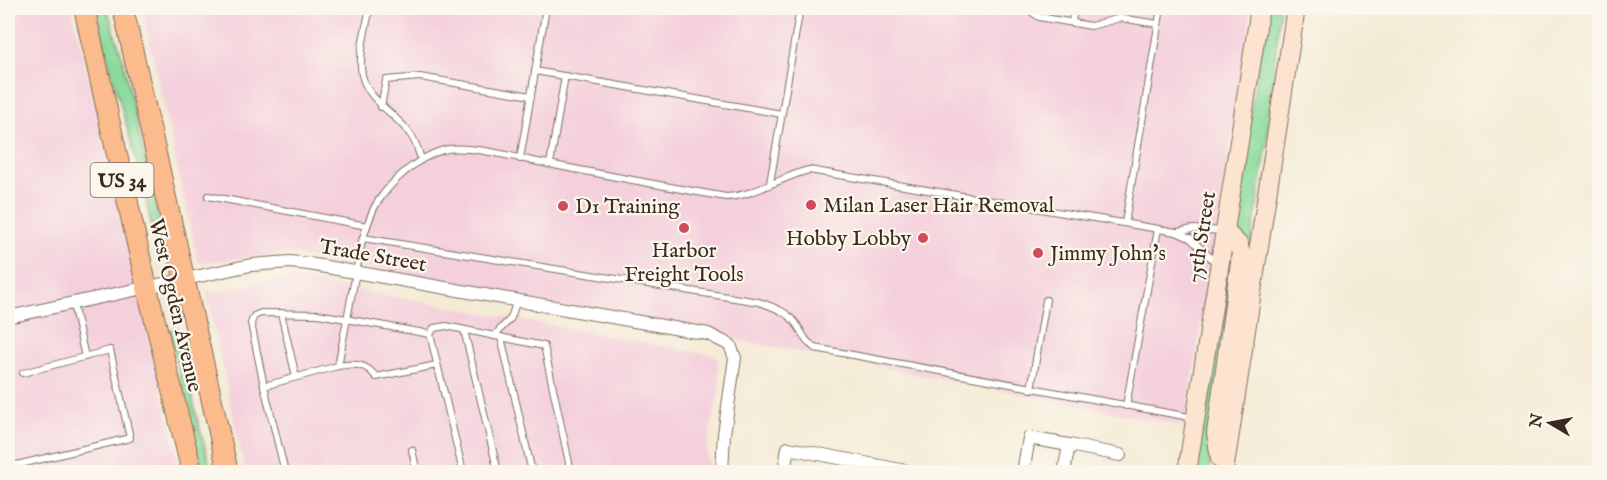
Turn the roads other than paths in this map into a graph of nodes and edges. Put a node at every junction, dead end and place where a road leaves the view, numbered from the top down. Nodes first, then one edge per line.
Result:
1 (84, 8) edge
2 (123, 8) edge
3 (370, 8) edge
4 (546, 8) edge
5 (800, 8) edge
6 (1026, 8) edge
7 (1074, 8) edge
8 (1161, 8) edge
9 (1260, 8) edge
10 (1296, 8) edge
11 (1072, 22) junction
12 (1158, 24) junction
13 (535, 71) junction
14 (565, 76) junction
15 (531, 96) junction
16 (381, 107) junction
17 (782, 114) junction
18 (421, 159) junction
19 (520, 159) junction
20 (550, 165) junction
21 (770, 183) junction
22 (208, 196) dead end
23 (1125, 223) junction
24 (367, 226) junction
25 (1158, 229) junction
26 (1225, 231) junction
27 (1176, 232) junction
28 (363, 238) junction
29 (1219, 268) junction
30 (357, 272) junction
31 (184, 279) junction
32 (147, 288) junction
33 (517, 300) junction
34 (1046, 300) dead end
35 (73, 304) junction
36 (281, 313) junction
37 (8, 317) edge
38 (347, 320) junction
39 (464, 330) junction
40 (430, 334) junction
41 (497, 337) junction
42 (85, 357) junction
43 (437, 365) junction
44 (338, 366) junction
45 (23, 373) dead end
46 (296, 377) junction
47 (264, 386) junction
48 (1031, 389) junction
49 (1126, 406) junction
50 (1195, 418) junction
51 (1069, 445) junction
52 (412, 450) dead end
53 (1120, 455) dead end
54 (8, 467) edge
55 (192, 472) edge
56 (228, 472) edge
57 (285, 472) edge
58 (417, 472) edge
59 (463, 472) edge
60 (498, 472) edge
61 (532, 472) edge
62 (571, 472) edge
63 (722, 472) edge
64 (784, 472) edge
65 (911, 472) edge
66 (1023, 472) edge
67 (1064, 472) edge
68 (1187, 472) edge
69 (1223, 472) edge

1 - 32 main road, West Ogden Avenue / US 34
2 - 31 main road, West Ogden Avenue / US 34
3 - 16 lane
4 - 13 lane
5 - 17 lane
6 - 11 lane
7 - 11 lane
8 - 12 lane
9 - 26 main road, 75th Street
10 - 69 main road
11 - 12 lane
12 - 23 lane
13 - 14 lane
13 - 15 lane
14 - 17 lane
14 - 20 lane
15 - 16 lane
15 - 19 lane
16 - 18 lane
17 - 21 lane
18 - 19 lane
18 - 24 lane
19 - 20 lane
20 - 21 lane
21 - 23 lane
22 - 24 lane
23 - 25 lane
24 - 28 lane
25 - 27 lane
25 - 49 lane
26 - 27 lane
26 - 29 main road, 75th Street
26 - 69 main road
27 - 29 lane
28 - 30 lane
28 - 48 lane
29 - 50 main road, 75th Street
30 - 31 street, Trade Street
30 - 33 street, Trade Street
30 - 38 lane
31 - 32 street, Trade Street
31 - 56 main road, West Ogden Avenue / US 34
32 - 35 street, Trade Street
32 - 55 main road, West Ogden Avenue / US 34
33 - 41 lane
33 - 63 street, Trade Street
34 - 48 lane
35 - 37 street, Trade Street
35 - 42 lane
36 - 38 lane
36 - 46 lane
36 - 47 lane
38 - 40 lane
38 - 44 lane
39 - 40 lane
39 - 41 lane
39 - 60 lane
40 - 43 lane
41 - 61 lane
41 - 62 lane
42 - 45 lane
42 - 54 lane
43 - 44 lane
43 - 59 lane
44 - 46 lane
46 - 47 lane
47 - 57 lane
48 - 49 lane
49 - 50 lane
50 - 68 main road, 75th Street
51 - 53 street
51 - 66 street
51 - 67 street
52 - 58 lane
64 - 65 street

